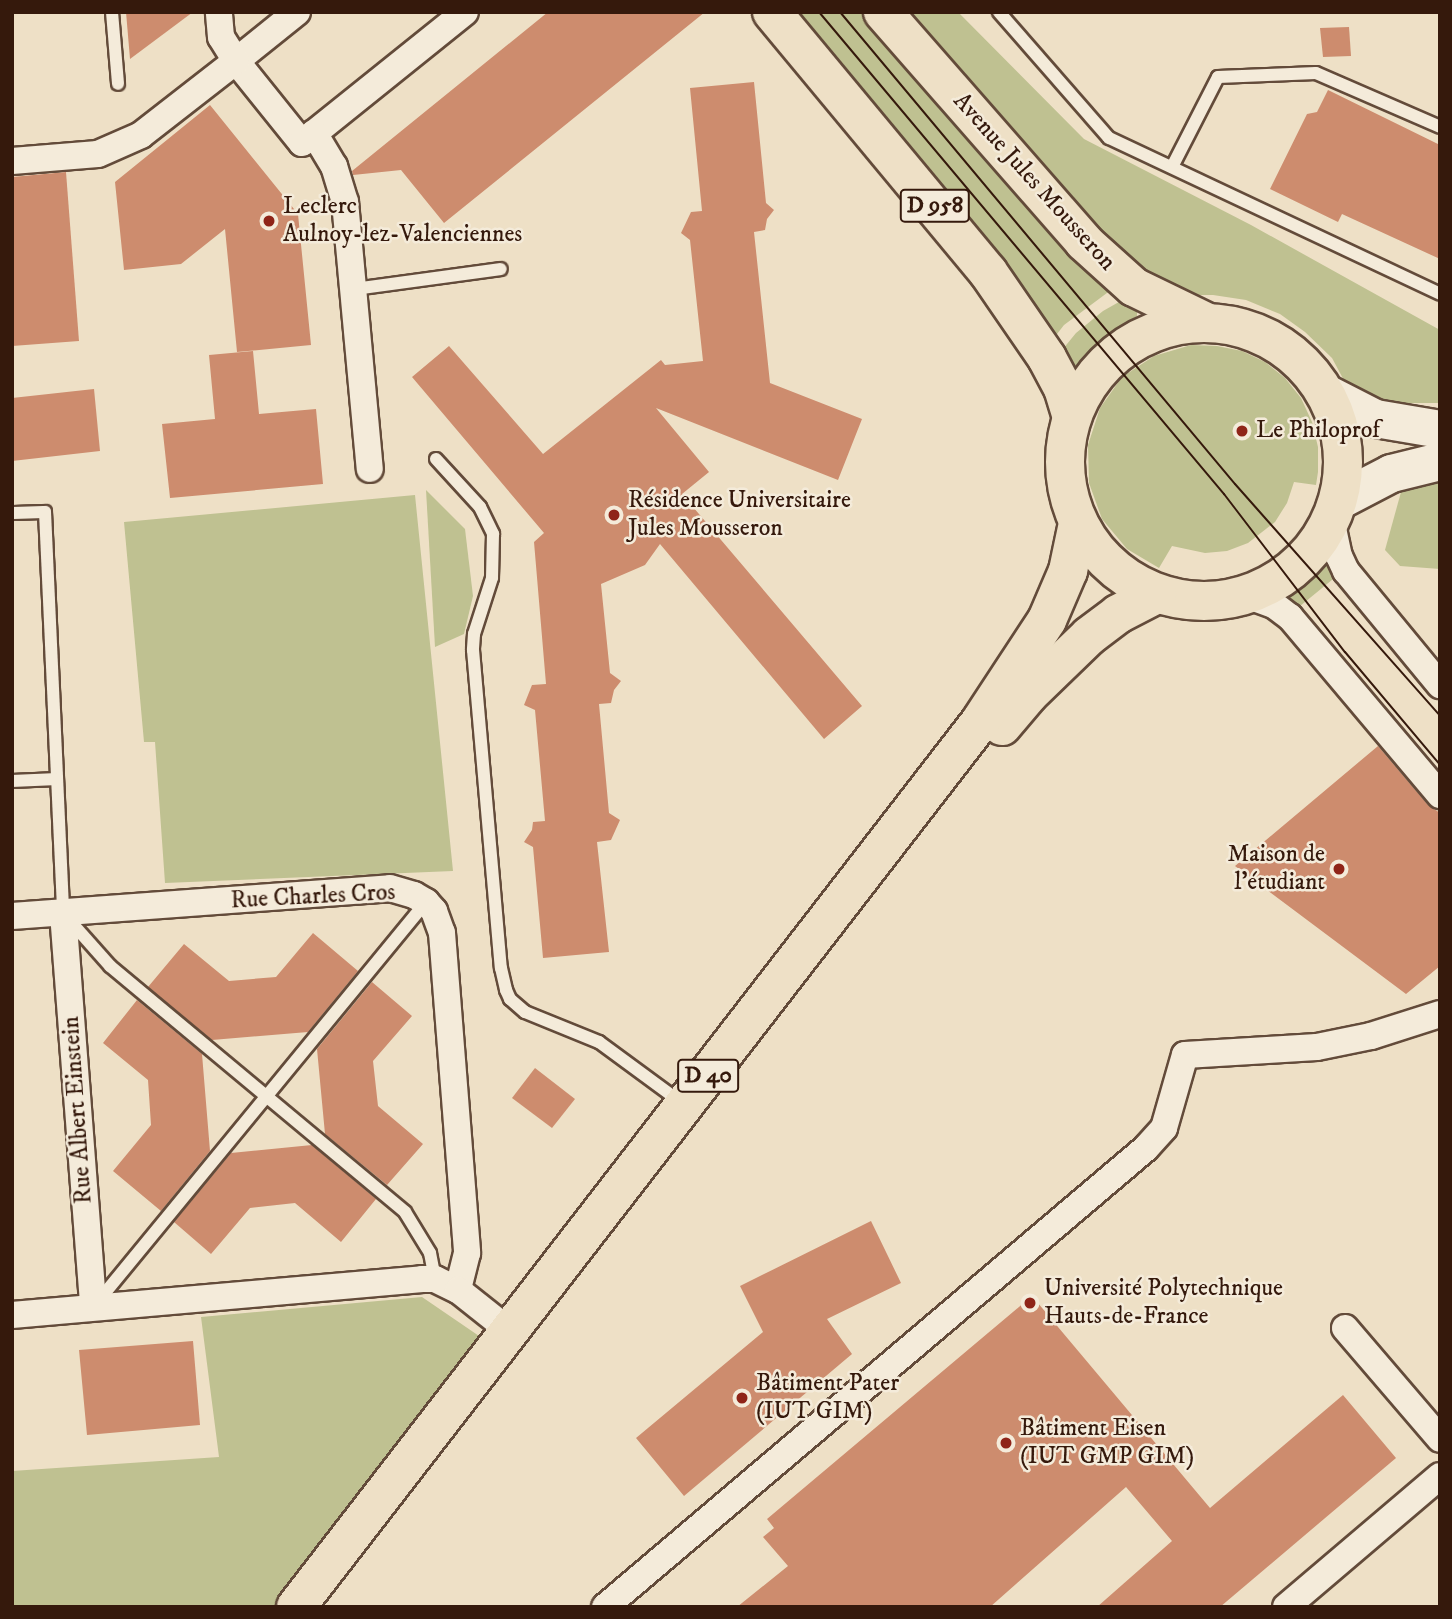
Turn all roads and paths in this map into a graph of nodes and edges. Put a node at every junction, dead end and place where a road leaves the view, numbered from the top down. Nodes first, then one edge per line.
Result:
1 (112, 12) edge
2 (219, 12) edge
3 (297, 12) edge
4 (465, 12) edge
5 (772, 12) edge
6 (884, 12) edge
7 (999, 12) edge
8 (236, 61) junction
9 (118, 84) dead end
10 (1440, 127) edge
11 (314, 133) junction
12 (12, 161) edge
13 (1172, 167) junction
14 (501, 269) dead end
15 (355, 289) junction
16 (1440, 294) edge
17 (1208, 323) junction
18 (1324, 392) junction
19 (1072, 417) junction
20 (1440, 429) edge
21 (436, 459) dead end
22 (1440, 461) edge
23 (370, 469) dead end
24 (1334, 510) junction
25 (12, 513) edge
26 (1078, 523) junction
27 (1157, 594) junction
28 (1246, 595) junction
29 (1440, 685) edge
30 (57, 779) junction
31 (12, 781) edge
32 (1440, 795) edge
33 (426, 902) junction
34 (63, 912) junction
35 (12, 916) edge
36 (1440, 1014) edge
37 (265, 1095) junction
38 (685, 1105) junction
39 (447, 1285) junction
40 (93, 1307) junction
41 (12, 1315) edge
42 (1345, 1328) dead end
43 (511, 1332) junction
44 (1440, 1439) edge
45 (1440, 1476) edge
46 (296, 1607) edge
47 (329, 1607) edge
48 (605, 1607) edge
49 (1286, 1607) edge

1 - 9 lane
2 - 8 street
3 - 8 street
4 - 11 street
5 - 19 main road, D 958
6 - 17 main road, Avenue Jules Mousseron
7 - 13 lane
8 - 11 street
8 - 12 street
10 - 13 lane
11 - 15 street
13 - 16 lane
14 - 15 lane
15 - 23 street
17 - 18 main road
17 - 19 main road
18 - 20 main road
18 - 24 main road
19 - 26 main road
21 - 38 lane
22 - 24 main road
24 - 28 main road
24 - 29 street
25 - 30 lane
26 - 27 main road
26 - 38 main road, D 40
27 - 28 main road
27 - 47 main road, D 40
28 - 32 street
30 - 31 lane
30 - 34 lane
33 - 34 street, Rue Charles Cros
33 - 37 lane
33 - 39 street, Rue Charles Cros
34 - 35 street, Rue Charles Cros
34 - 37 lane
34 - 40 street, Rue Albert Einstein
36 - 48 street
37 - 39 lane
37 - 40 lane
38 - 43 main road, D 40
39 - 40 street
39 - 43 street
40 - 41 street
42 - 44 street
43 - 46 main road, D 40
45 - 49 street

